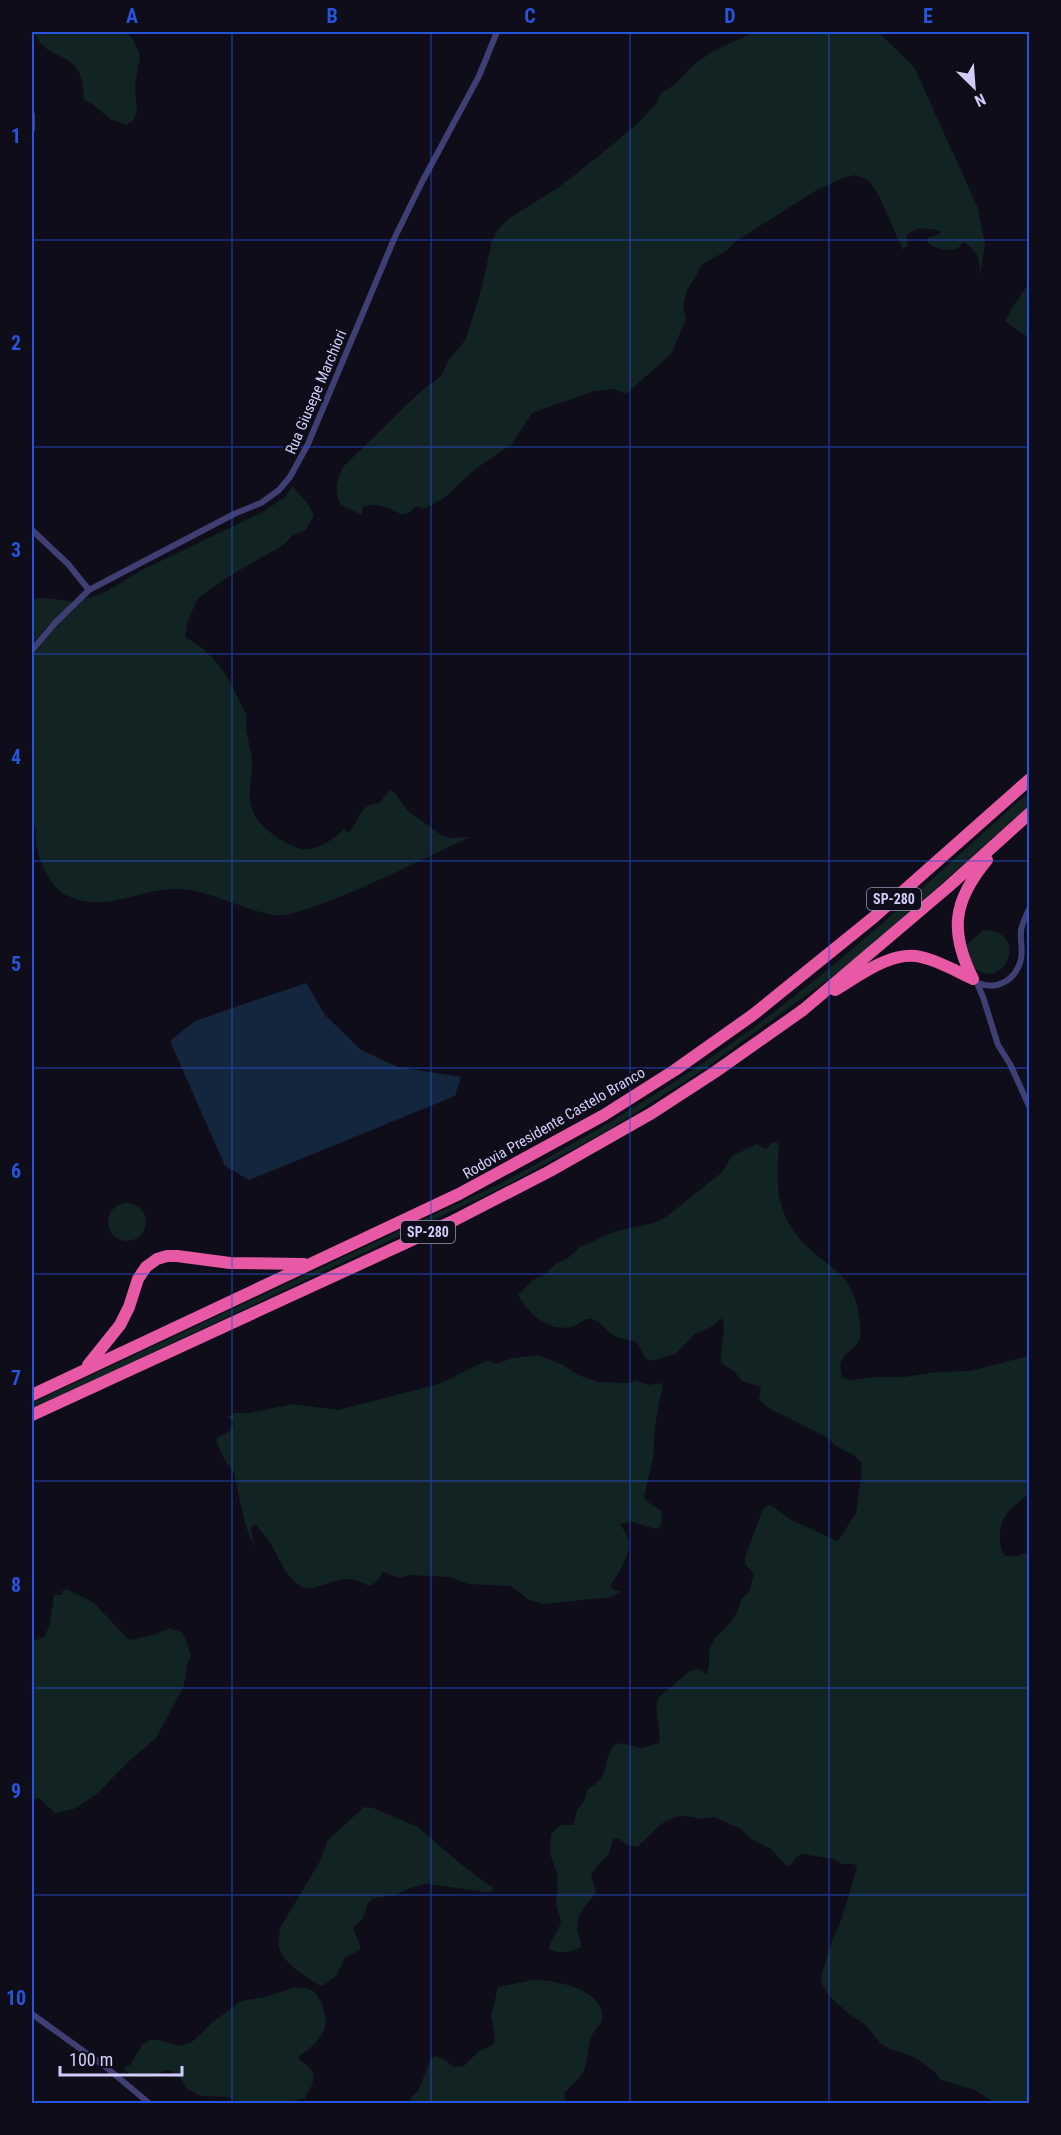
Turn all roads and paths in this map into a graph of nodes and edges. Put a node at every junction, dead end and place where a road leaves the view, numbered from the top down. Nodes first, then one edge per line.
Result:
1 (497, 32) edge
2 (32, 115) edge
3 (32, 129) edge
4 (32, 530) edge
5 (89, 590) junction
6 (32, 650) edge
7 (1029, 779) edge
8 (1029, 813) edge
9 (1018, 823) junction
10 (1029, 908) edge
11 (975, 981) junction
12 (803, 1010) junction
13 (1029, 1108) edge
14 (308, 1264) junction
15 (84, 1370) junction
16 (32, 1395) edge
17 (32, 1415) edge
18 (32, 2014) edge
19 (150, 2103) edge

1 - 5 street, Rua Giusepe Marchiori
2 - 3 street
4 - 5 street
5 - 6 street, Rua Giusepe Marchiori
7 - 14 highway, Rodovia Presidente Castelo Branco / SP-280
8 - 9 highway, SP-280
9 - 11 highway
9 - 12 highway, SP-280
10 - 11 street
11 - 12 highway
11 - 13 street
12 - 17 highway, SP-280
14 - 15 highway, Rodovia Presidente Castelo Branco / SP-280
14 - 15 highway
15 - 16 highway, Rodovia Presidente Castelo Branco / SP-280
18 - 19 street

